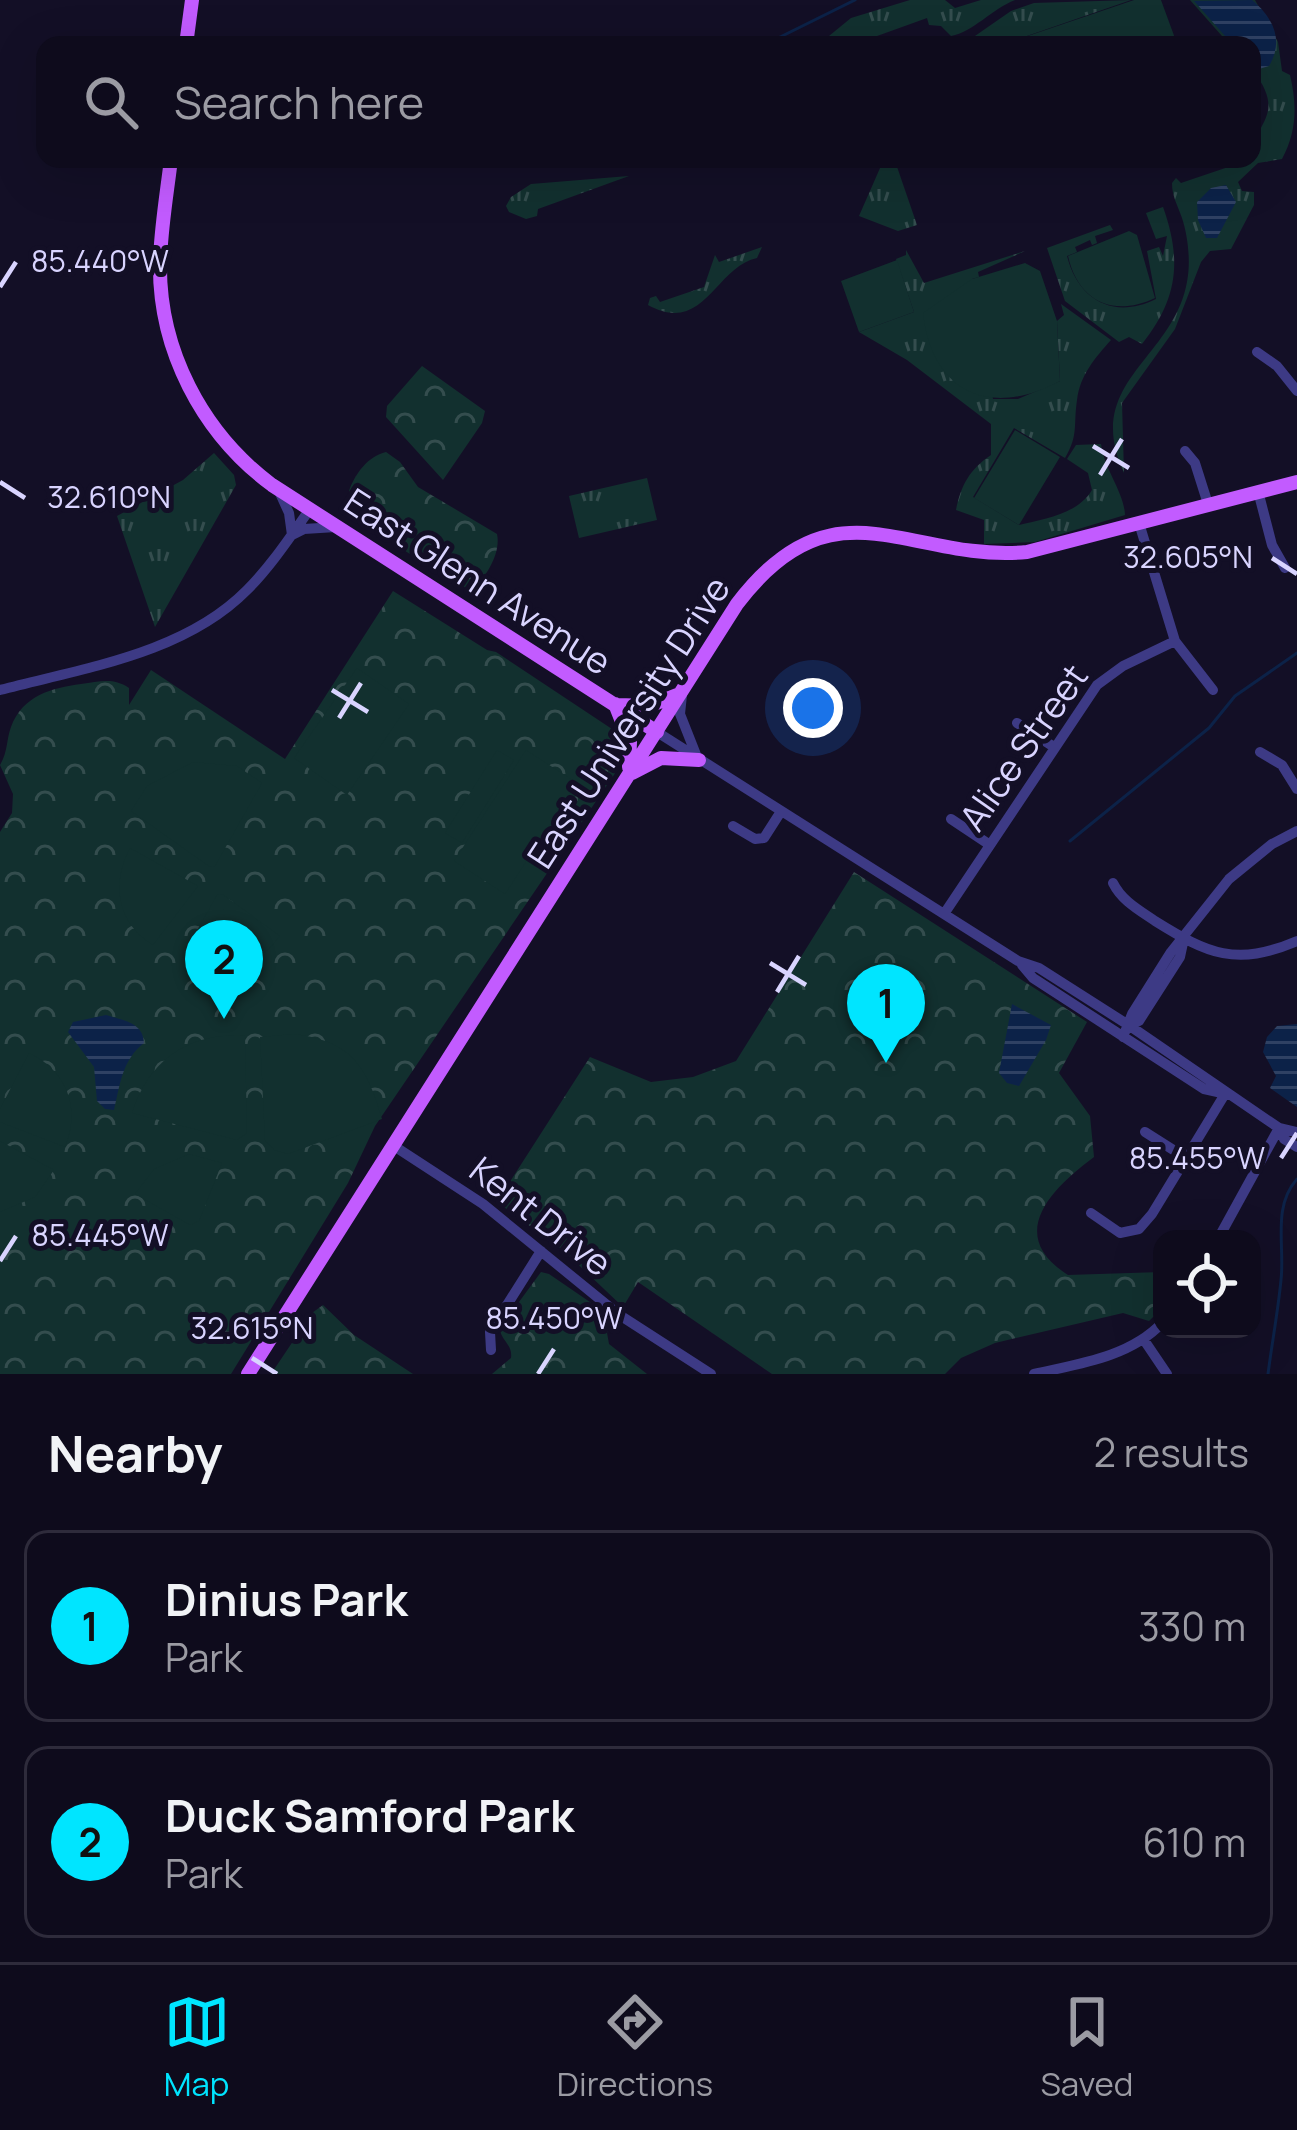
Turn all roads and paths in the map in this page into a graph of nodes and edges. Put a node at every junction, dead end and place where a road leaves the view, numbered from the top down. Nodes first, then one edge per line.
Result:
1 (192, 0) edge
2 (187, 36) edge
3 (170, 168) edge
4 (1257, 352) dead end
5 (1297, 392) edge
6 (1185, 451) dead end
7 (1297, 482) edge
8 (278, 489) junction
9 (1258, 491) junction
10 (1208, 504) junction
11 (310, 509) junction
12 (1139, 524) junction
13 (336, 526) junction
14 (292, 535) junction
15 (1285, 568) dead end
16 (1175, 641) junction
17 (1214, 690) dead end
18 (0, 691) edge
19 (682, 692) junction
20 (615, 704) junction
21 (1017, 724) dead end
22 (657, 732) junction
23 (1054, 747) junction
24 (1260, 752) dead end
25 (699, 760) junction
26 (628, 776) junction
27 (1297, 789) edge
28 (780, 813) junction
29 (951, 819) dead end
30 (733, 826) dead end
31 (1297, 831) edge
32 (990, 844) junction
33 (1113, 883) dead end
34 (944, 914) junction
35 (1184, 940) junction
36 (1297, 941) edge
37 (1127, 1031) junction
38 (1225, 1094) junction
39 (1279, 1128) junction
40 (1144, 1132) dead end
41 (1297, 1132) edge
42 (394, 1146) junction
43 (1297, 1147) edge
44 (1186, 1158) junction
45 (1091, 1214) dead end
46 (1223, 1230) edge
47 (542, 1251) junction
48 (1153, 1332) edge
49 (1144, 1340) junction
50 (491, 1350) dead end
51 (248, 1374) edge
52 (711, 1374) edge
53 (1034, 1374) edge
54 (1167, 1374) edge

1 - 2 main road
3 - 8 main road, East Glenn Avenue
4 - 5 street
6 - 10 street
7 - 9 main road, East University Drive
8 - 11 main road, East Glenn Avenue
8 - 14 street
9 - 10 main road, East University Drive
9 - 15 street
10 - 12 main road, East University Drive
11 - 13 main road, East Glenn Avenue
11 - 14 street
12 - 16 street
12 - 19 main road, East University Drive
13 - 14 street
13 - 20 main road, East Glenn Avenue
14 - 18 street
16 - 17 street
16 - 23 street, Alice Street
19 - 20 main road
19 - 22 main road, East University Drive
19 - 25 street
20 - 22 main road, East Glenn Avenue
20 - 26 main road
21 - 23 street
22 - 25 street, East Glenn Avenue
22 - 26 main road, East University Drive
23 - 32 street, Alice Street
24 - 27 street
25 - 26 main road
25 - 28 street, East Glenn Avenue
26 - 42 main road, East University Drive
28 - 30 street
28 - 34 street, East Glenn Avenue
29 - 32 street
31 - 35 street
32 - 34 street, Alice Street
33 - 35 street
34 - 37 street, East Glenn Avenue
35 - 36 street
35 - 37 street
37 - 38 street, East Glenn Avenue
38 - 39 street, East Glenn Avenue
38 - 44 street
39 - 41 street, East Glenn Avenue
39 - 43 street, East Glenn Avenue
39 - 46 street
40 - 44 street
42 - 47 street, Kent Drive
42 - 51 main road, East University Drive
44 - 45 street
47 - 50 street
47 - 52 street, Kent Drive
48 - 49 street
49 - 53 street
49 - 54 street

